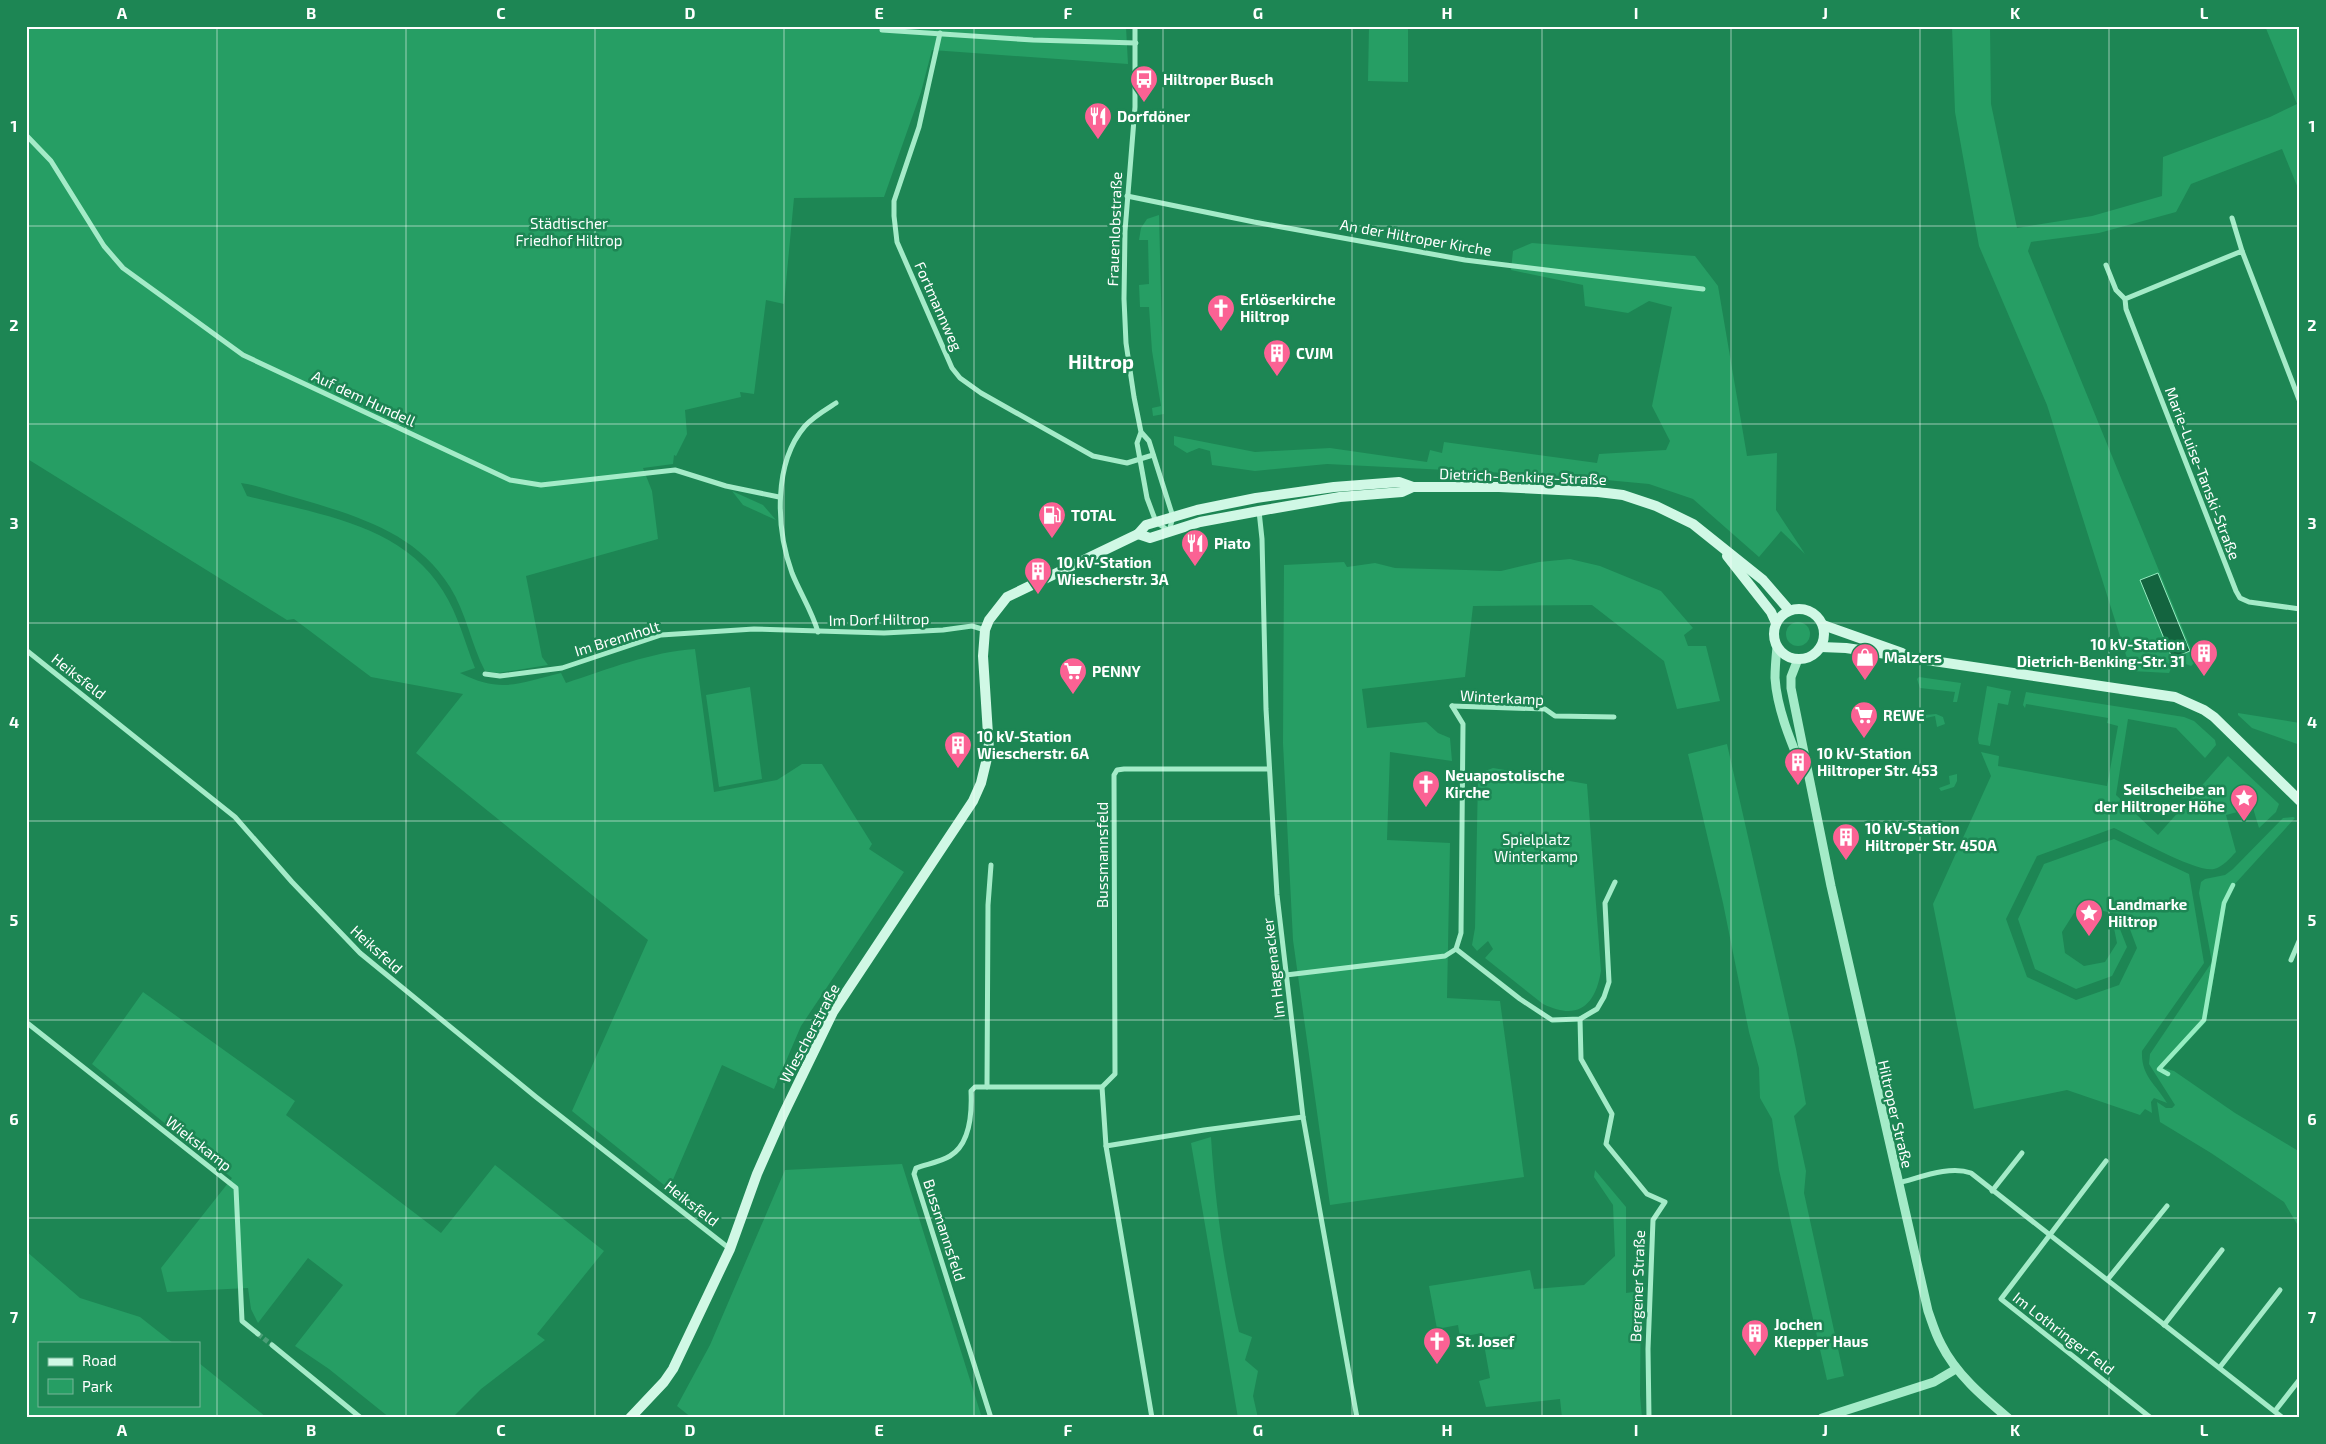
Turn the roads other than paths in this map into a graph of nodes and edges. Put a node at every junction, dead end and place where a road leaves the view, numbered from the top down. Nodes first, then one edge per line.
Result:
1 (1135, 26) edge
2 (882, 30) dead end
3 (940, 33) junction
4 (1136, 43) junction
5 (26, 135) edge
6 (1127, 196) junction
7 (2232, 218) dead end
8 (2242, 251) junction
9 (2106, 265) dead end
10 (1703, 289) dead end
11 (2125, 299) junction
12 (2300, 402) edge
13 (836, 403) dead end
14 (1141, 432) junction
15 (1153, 455) junction
16 (1139, 459) junction
17 (1413, 487) junction
18 (780, 496) junction
19 (1256, 498) junction
20 (1259, 510) junction
21 (1172, 517) junction
22 (1156, 522) junction
23 (1169, 532) junction
24 (1138, 534) junction
25 (1712, 538) junction
26 (1789, 610) junction
27 (2300, 610) edge
28 (1776, 623) junction
29 (1823, 624) junction
30 (985, 630) junction
31 (818, 632) junction
32 (1777, 647) junction
33 (1821, 647) junction
34 (26, 650) edge
35 (1798, 659) junction
36 (1917, 659) junction
37 (485, 674) dead end
38 (1614, 717) dead end
39 (1269, 768) junction
40 (1810, 789) junction
41 (2299, 796) edge
42 (991, 866) dead end
43 (1615, 882) dead end
44 (2300, 939) edge
45 (1456, 949) junction
46 (2291, 960) dead end
47 (1286, 975) junction
48 (1580, 1019) junction
49 (26, 1022) edge
50 (988, 1087) junction
51 (1102, 1087) junction
52 (1304, 1117) junction
53 (1106, 1146) junction
54 (2022, 1153) dead end
55 (2106, 1161) dead end
56 (1898, 1183) junction
57 (1992, 1190) junction
58 (2167, 1206) dead end
59 (2049, 1235) junction
60 (730, 1249) junction
61 (2222, 1250) dead end
62 (2108, 1279) junction
63 (2280, 1290) dead end
64 (2164, 1325) junction
65 (258, 1334) tunnel mouth
66 (272, 1345) tunnel mouth
67 (2220, 1367) junction
68 (1956, 1369) junction
69 (2300, 1379) edge
70 (2275, 1411) junction
71 (361, 1418) edge
72 (630, 1418) edge
73 (991, 1418) edge
74 (1152, 1418) edge
75 (1357, 1418) edge
76 (1649, 1418) edge
77 (1822, 1418) edge
78 (2008, 1418) edge
79 (2152, 1418) edge
80 (2283, 1418) edge

1 - 4 street, Frauenlobstraße
2 - 3 street
3 - 4 street
3 - 16 street, Fortmannweg
4 - 6 street, Frauenlobstraße
5 - 18 street, Auf dem Hundell
6 - 10 street, An der Hiltroper Kirche
6 - 14 street, Frauenlobstraße
7 - 8 street
8 - 11 street
8 - 12 street
9 - 11 street, Marie-Luise-Tanski-Straße
11 - 27 street, Marie-Luise-Tanski-Straße
13 - 18 street, Im Dorf Hiltrop
14 - 15 street, Frauenlobstraße
14 - 16 street, Frauenlobstraße
15 - 16 street, Fortmannweg
15 - 21 street, Frauenlobstraße
16 - 22 street, Frauenlobstraße
17 - 19 main road, Dietrich-Benking-Straße
17 - 20 main road, Dietrich-Benking-Straße
17 - 25 main road, Dietrich-Benking-Straße
18 - 31 street, Im Dorf Hiltrop
19 - 20 main road
19 - 21 main road, Dietrich-Benking-Straße
20 - 23 main road, Dietrich-Benking-Straße
20 - 39 street, Im Hagenacker
21 - 22 main road, Dietrich-Benking-Straße
21 - 23 street, Frauenlobstraße
22 - 23 street
22 - 24 main road, Dietrich-Benking-Straße
23 - 24 main road, Dietrich-Benking-Straße
24 - 30 main road, Dietrich-Benking-Straße
25 - 26 main road, Dietrich-Benking-Straße
25 - 28 main road, Dietrich-Benking-Straße
26 - 28 main road
26 - 29 main road
28 - 32 main road, Dietrich-Benking-Straße
29 - 33 main road
29 - 36 main road
30 - 31 street, Im Dorf Hiltrop
30 - 60 main road, Wiescherstraße
31 - 37 street, Im Brennholt
32 - 35 main road
32 - 40 street, Hiltroper Straße
33 - 35 main road
33 - 36 main road
34 - 60 street, Heiksfeld
35 - 40 street, Hiltroper Straße
36 - 41 main road
38 - 45 street, Winterkamp
39 - 47 street, Im Hagenacker
39 - 51 street, Bussmannsfeld
40 - 56 street, Hiltroper Straße
42 - 50 street
43 - 48 street
44 - 46 street
45 - 47 street
45 - 48 street
47 - 52 street, Im Hagenacker
48 - 76 street, Bergener Straße
49 - 65 street, Wiekskamp
50 - 51 street
50 - 73 street, Bussmannsfeld
51 - 53 street
52 - 53 street
52 - 75 street, Im Hagenacker
53 - 74 street
54 - 57 street
55 - 59 street, Im Lothringer Feld
56 - 57 street
56 - 68 street, Hiltroper Straße
57 - 59 street
58 - 62 street
59 - 62 street
59 - 79 street, Im Lothringer Feld
60 - 72 main road, Wiescherstraße
61 - 64 street
62 - 64 street
63 - 67 street
64 - 67 street
66 - 71 street
67 - 70 street
68 - 77 street
68 - 78 street, Hiltroper Straße
69 - 70 street
70 - 80 street

